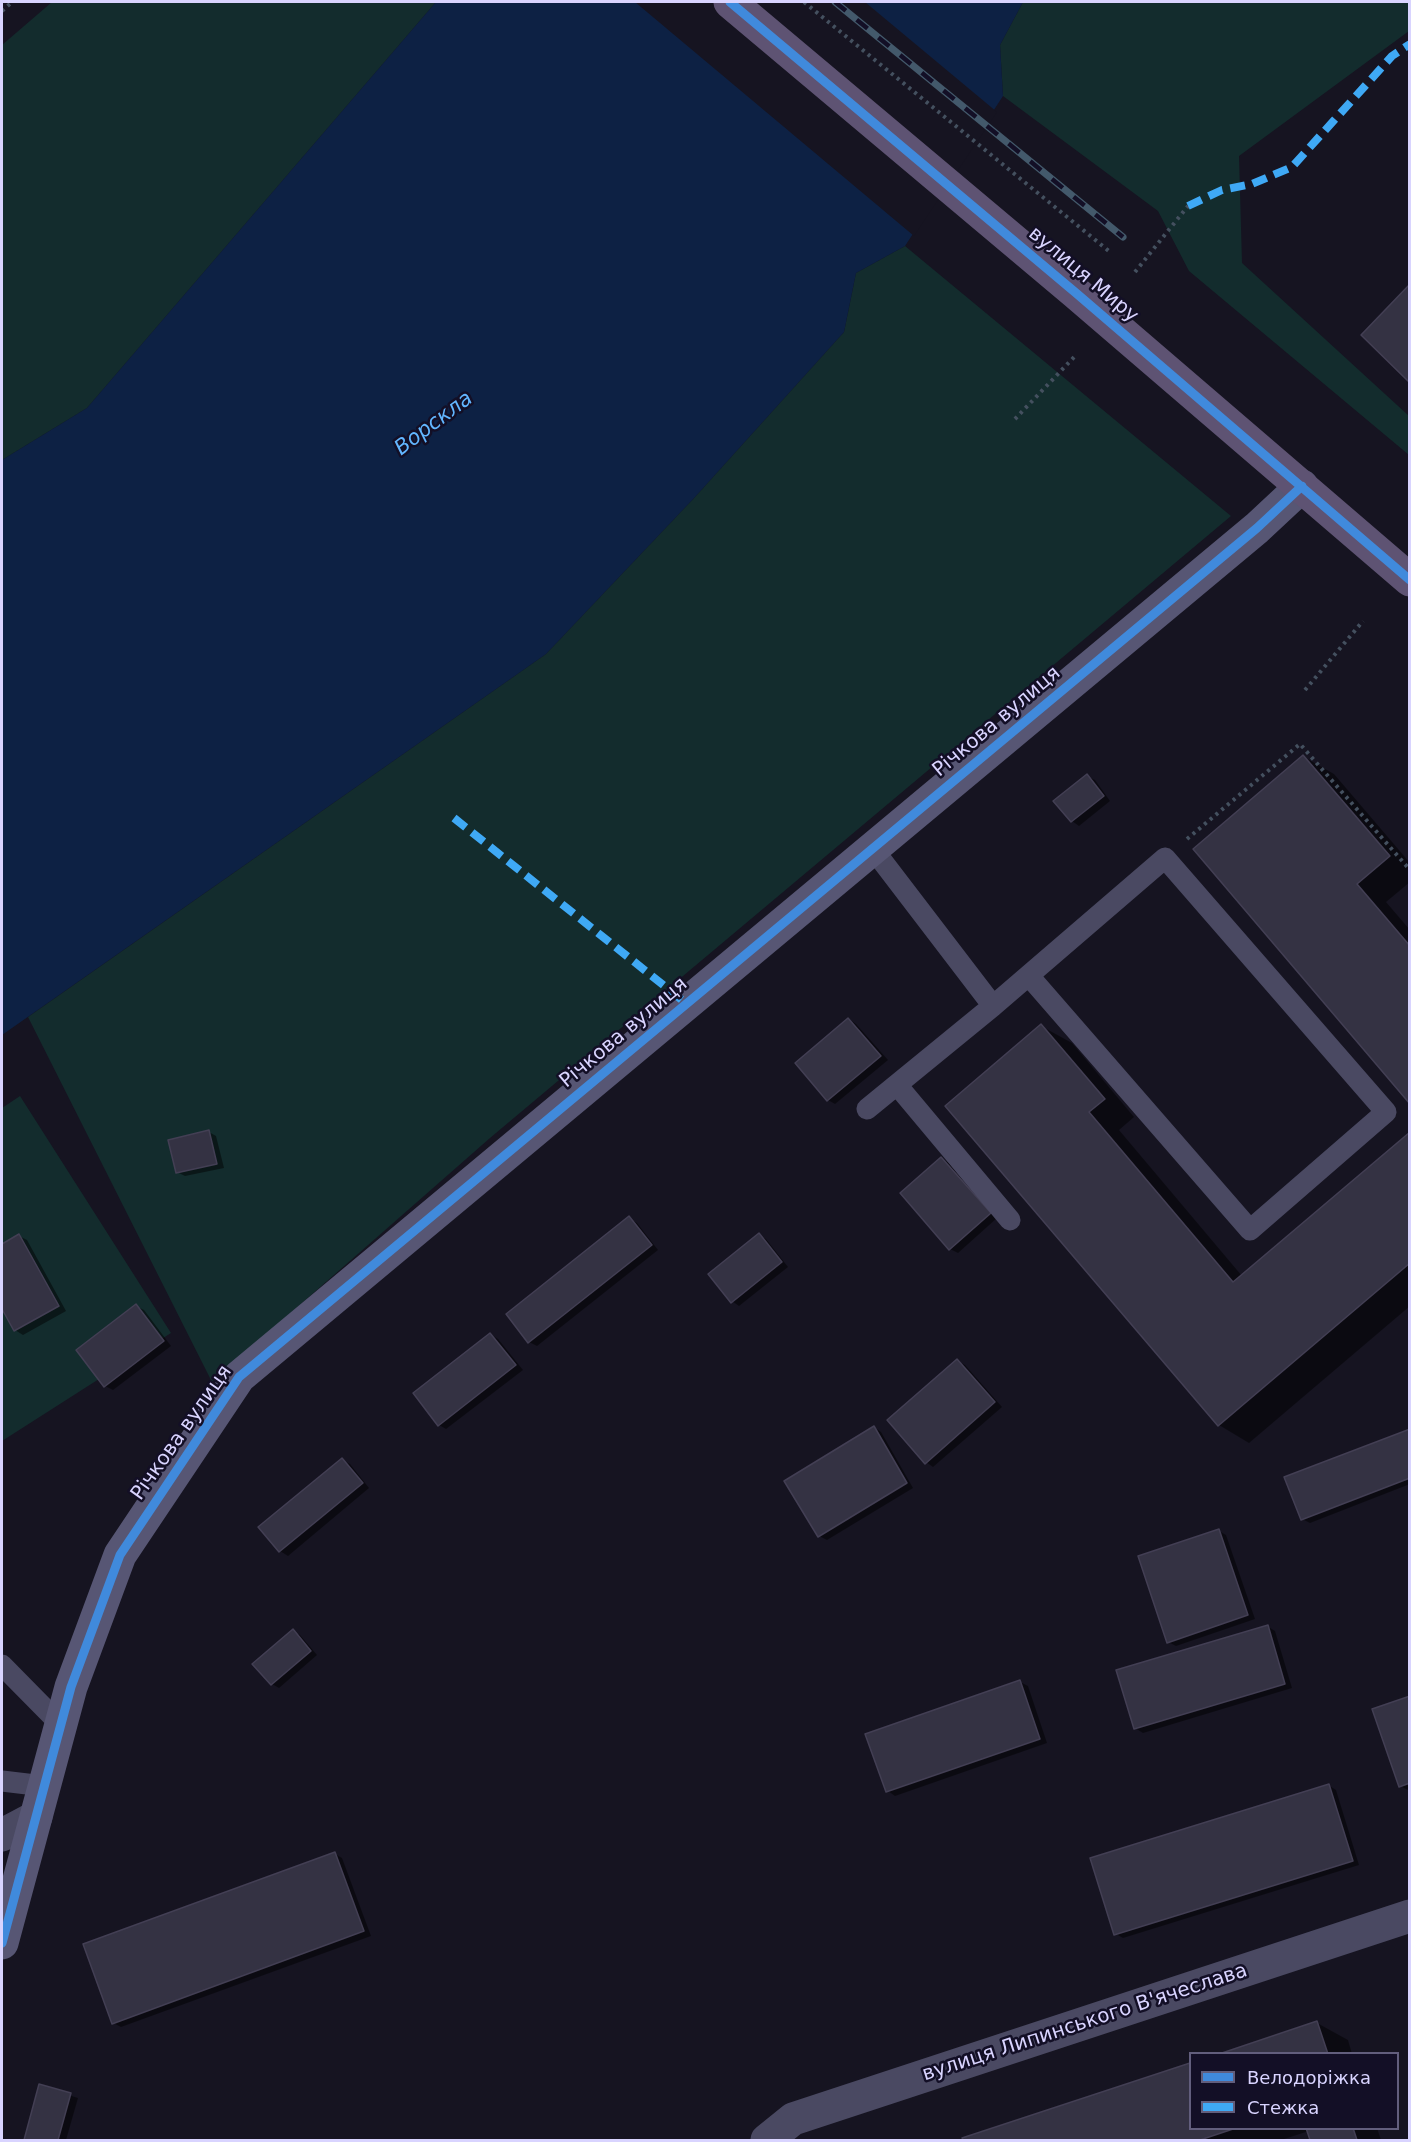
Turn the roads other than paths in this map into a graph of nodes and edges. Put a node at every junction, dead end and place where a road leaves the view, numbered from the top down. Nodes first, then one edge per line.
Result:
1 (730, 2) edge
2 (1302, 486) junction
3 (1410, 580) edge
4 (873, 849) junction
5 (1029, 976) junction
6 (993, 1006) junction
7 (897, 1085) junction
8 (867, 1109) dead end
9 (1010, 1220) dead end
10 (2, 1665) edge
11 (61, 1725) junction
12 (2, 1781) edge
13 (44, 1786) junction
14 (36, 1817) junction
15 (2, 1835) edge
16 (1410, 1916) edge
17 (2, 1943) edge
18 (767, 2140) edge

1 - 2 main road, вулиця Миру
2 - 3 main road, вулиця Миру
2 - 4 street, Річкова вулиця
4 - 6 lane
4 - 11 street, Річкова вулиця
5 - 5 lane
5 - 6 lane
6 - 7 lane
7 - 8 lane
7 - 9 lane
10 - 11 lane
11 - 13 street, Річкова вулиця
12 - 13 lane
13 - 14 street, Річкова вулиця
14 - 15 street
14 - 17 street, Річкова вулиця
16 - 18 street, вулиця Липинського В'ячеслава

